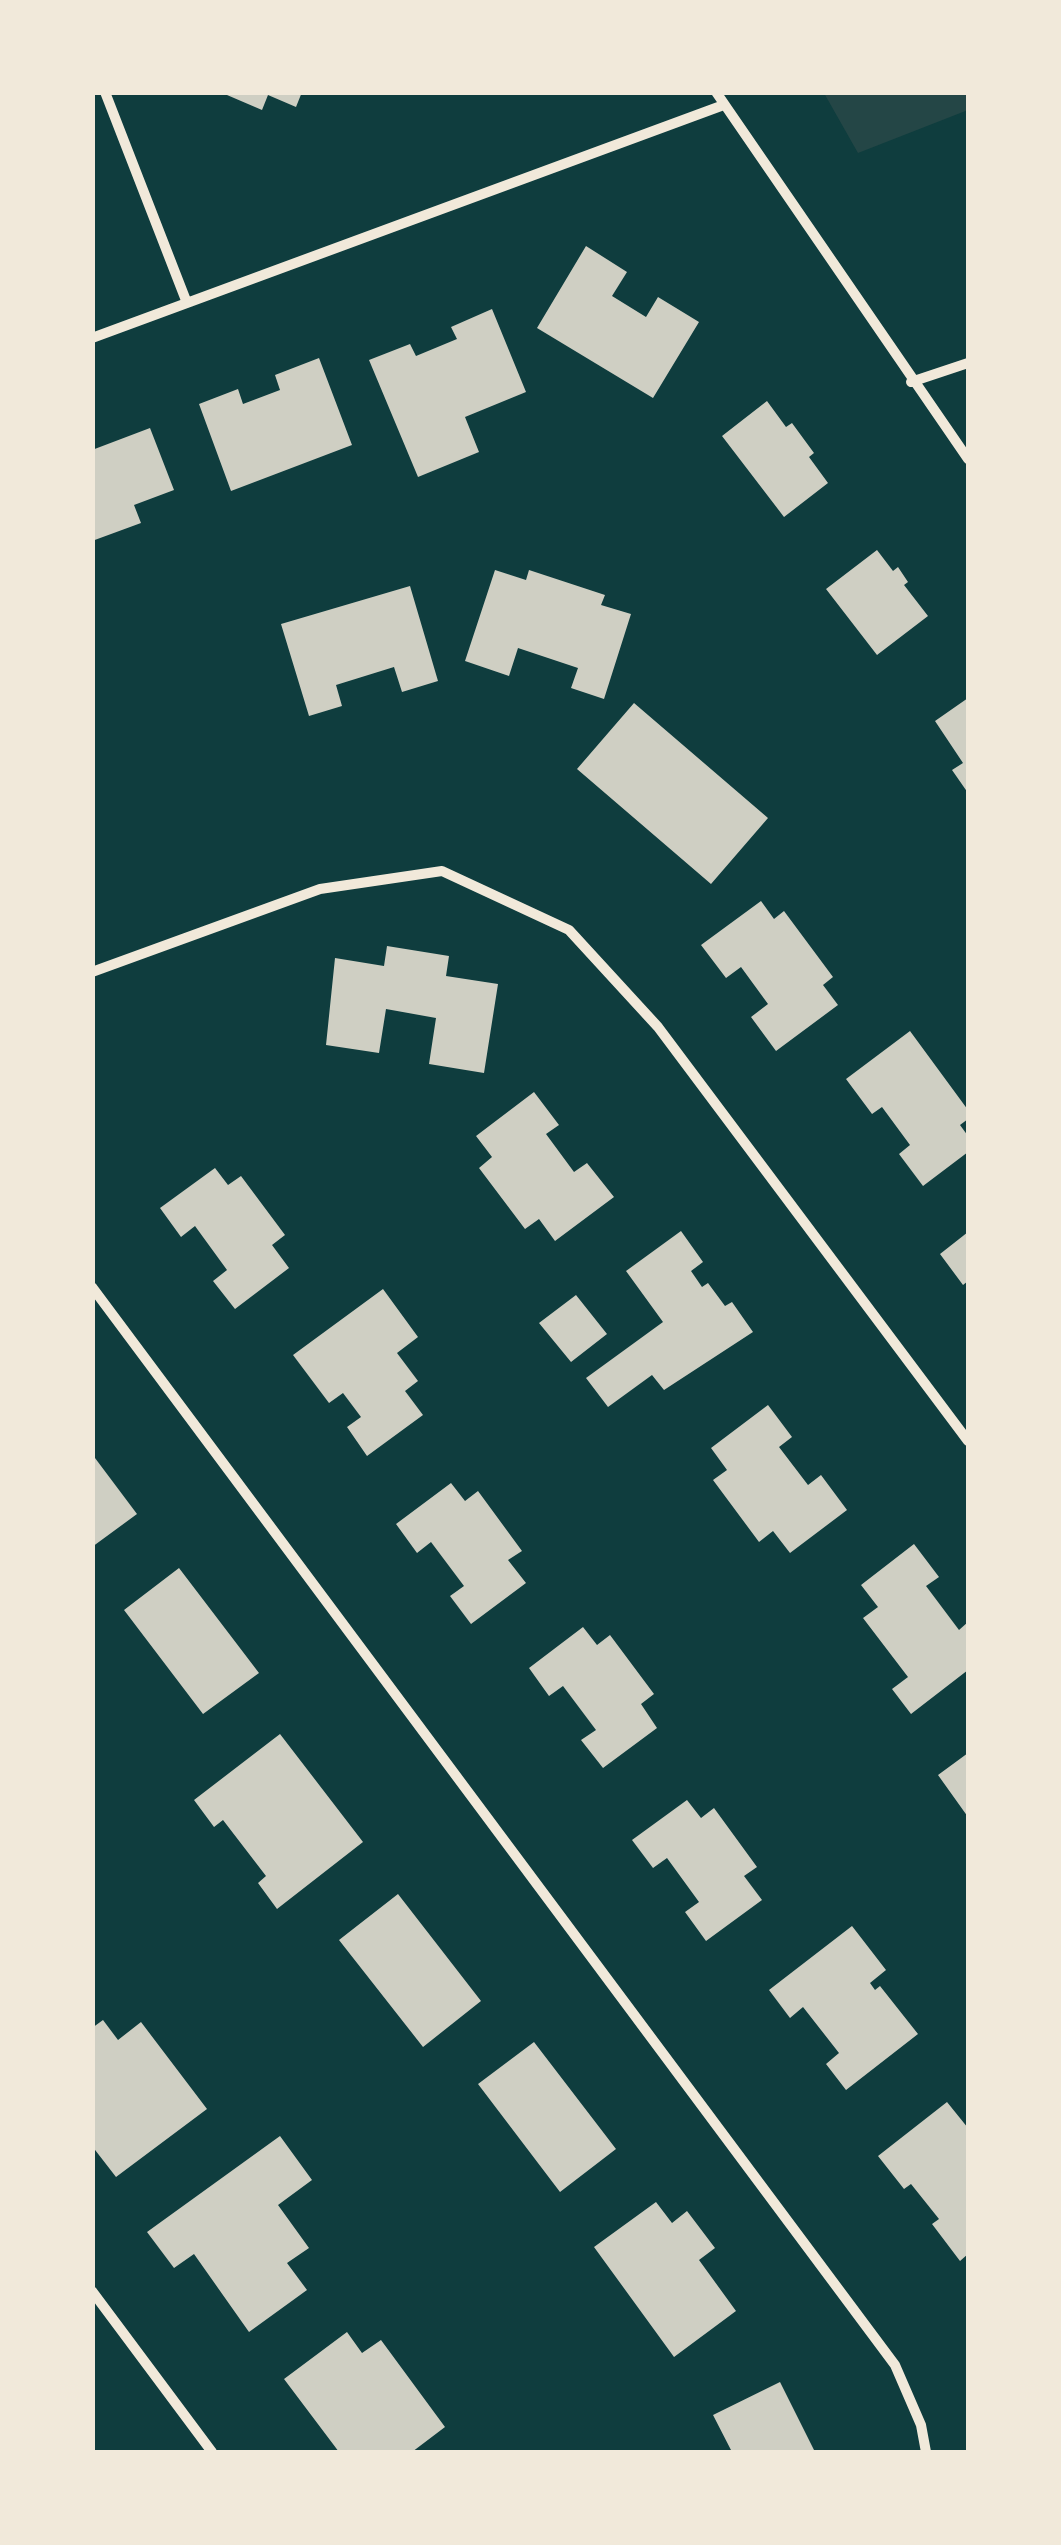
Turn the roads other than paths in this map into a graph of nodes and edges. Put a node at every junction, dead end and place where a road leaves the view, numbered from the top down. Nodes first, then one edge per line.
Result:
1 (105, 92) edge
2 (716, 92) edge
3 (721, 106) junction
4 (187, 303) junction
5 (92, 338) edge
6 (968, 363) edge
7 (912, 382) junction
8 (968, 459) edge
9 (92, 972) edge
10 (92, 1286) edge
11 (968, 1441) edge
12 (92, 2290) edge
13 (212, 2452) edge
14 (926, 2452) edge

1 - 4 street
2 - 3 street
3 - 4 street
3 - 7 street
4 - 5 street
6 - 7 street
7 - 8 street
9 - 11 street
10 - 14 street
12 - 13 street

